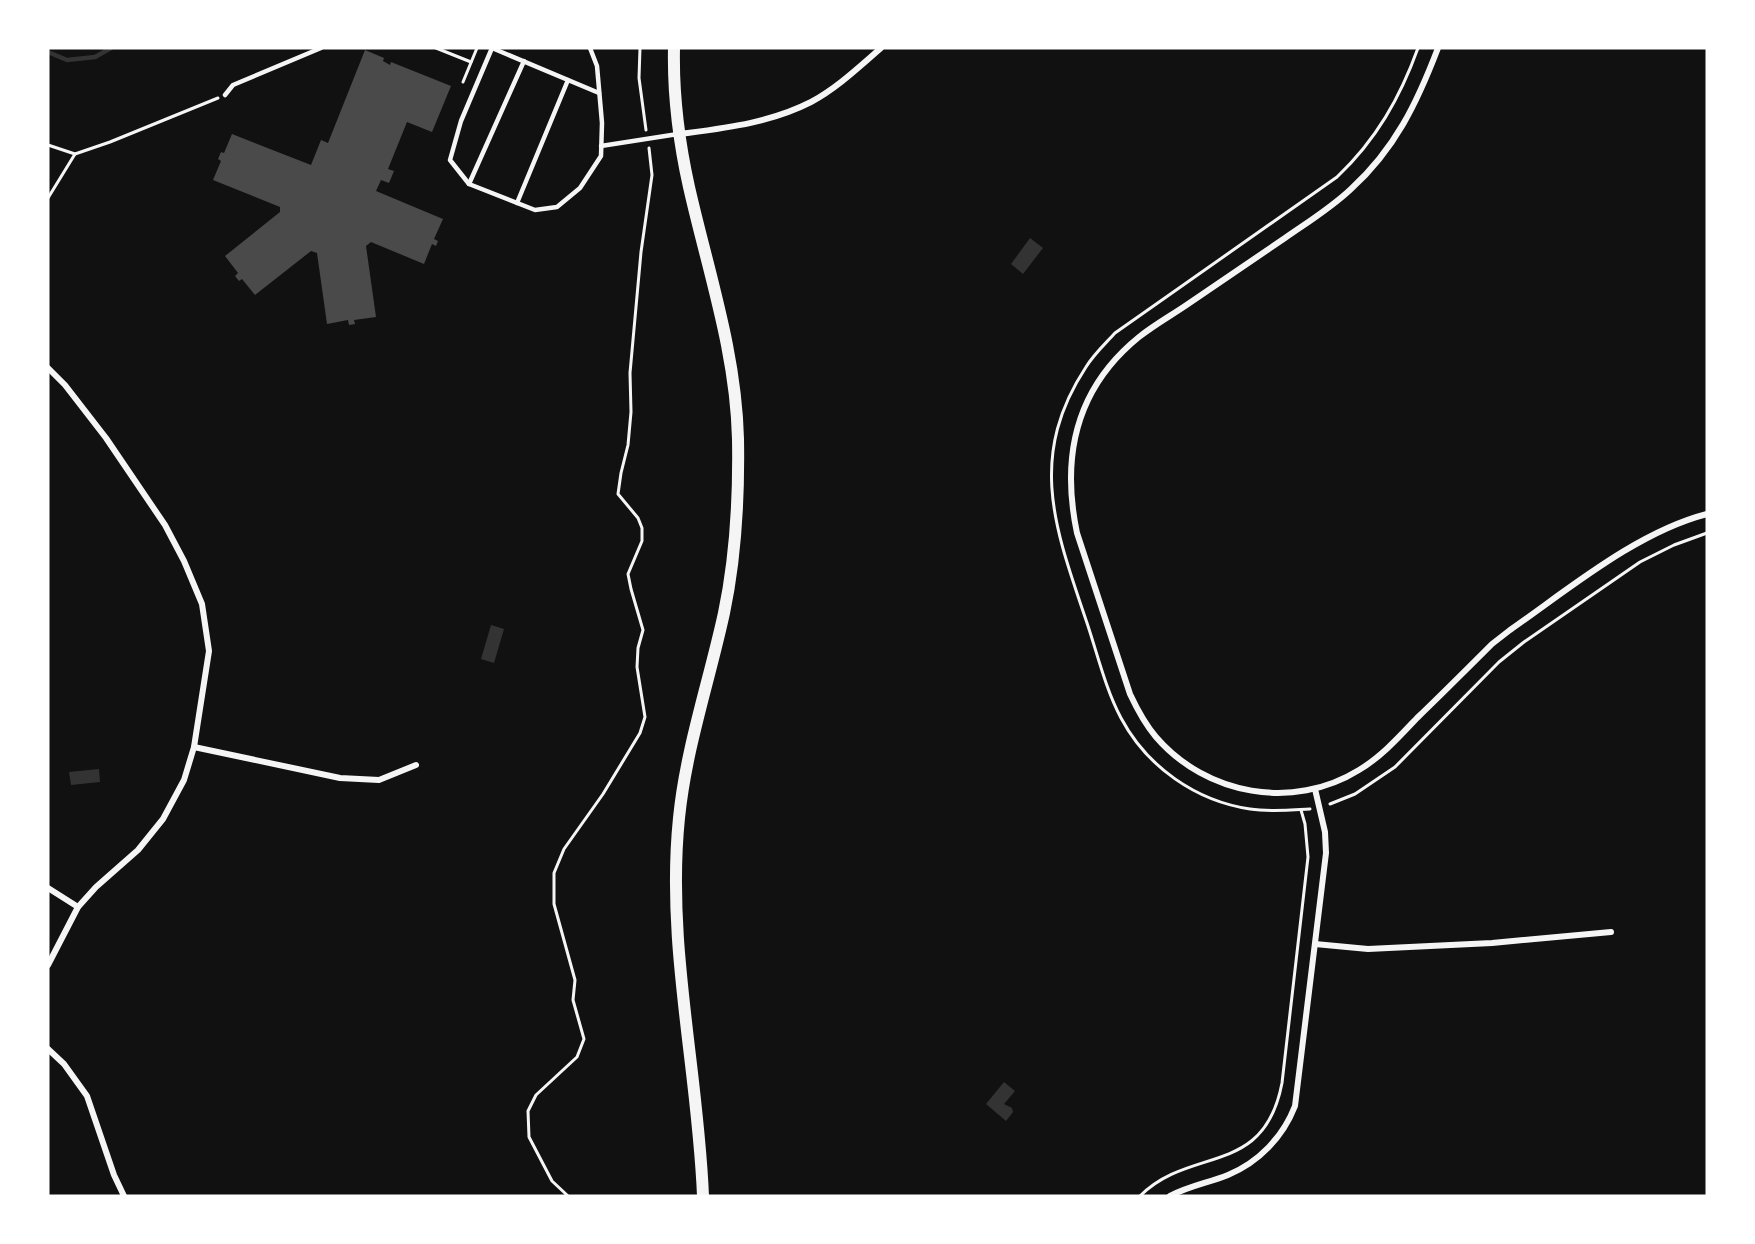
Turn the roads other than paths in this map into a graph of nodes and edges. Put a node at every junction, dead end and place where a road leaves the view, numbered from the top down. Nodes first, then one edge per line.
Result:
1 (321, 48) edge
2 (492, 48) edge
3 (590, 48) edge
4 (674, 48) edge
5 (881, 48) edge
6 (1438, 48) edge
7 (524, 61) junction
8 (568, 80) junction
9 (600, 93) junction
10 (225, 95) road end
11 (680, 134) junction
12 (601, 146) junction
13 (469, 184) junction
14 (517, 203) junction
15 (48, 368) edge
16 (1707, 514) edge
17 (194, 747) junction
18 (416, 765) dead end
19 (1315, 789) junction
20 (48, 888) edge
21 (78, 907) junction
22 (1611, 932) dead end
23 (1315, 944) junction
24 (48, 965) edge
25 (48, 1049) edge
26 (123, 1196) edge
27 (703, 1196) edge
28 (1170, 1196) edge

1 - 10 lane
2 - 7 lane
2 - 13 lane
3 - 9 lane
4 - 11 main road
5 - 11 street
6 - 19 street
7 - 8 lane
7 - 13 lane
8 - 9 lane
8 - 14 lane
9 - 12 lane
11 - 12 lane
11 - 27 main road
12 - 14 lane
13 - 14 lane
15 - 17 street
16 - 19 street
17 - 18 street
17 - 21 street
19 - 23 street
20 - 21 street
21 - 24 street
22 - 23 street
23 - 28 street
25 - 26 street

